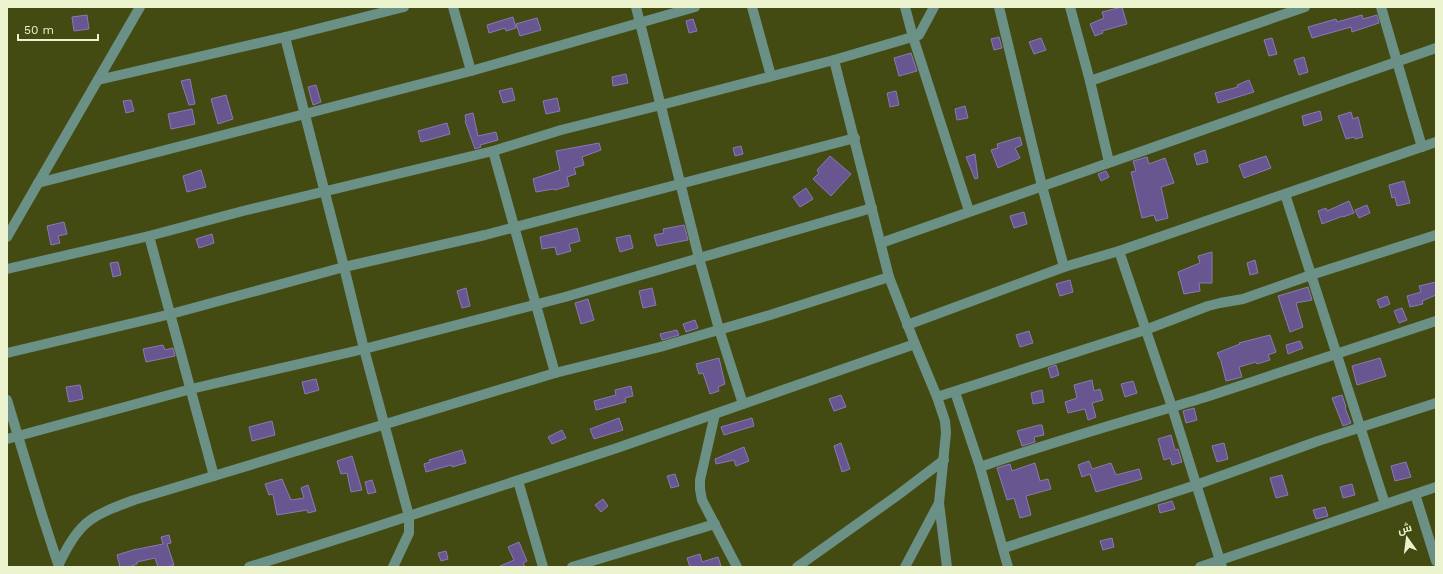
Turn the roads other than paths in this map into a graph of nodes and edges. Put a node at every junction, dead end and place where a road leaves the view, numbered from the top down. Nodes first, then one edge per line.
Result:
1 (140, 7) edge
2 (404, 7) edge
3 (454, 7) edge
4 (636, 7) edge
5 (695, 7) edge
6 (752, 7) edge
7 (905, 7) edge
8 (934, 7) edge
9 (999, 7) edge
10 (1070, 7) edge
11 (1306, 7) edge
12 (1381, 7) edge
13 (640, 22) junction
14 (284, 37) junction
15 (913, 37) junction
16 (1436, 48) edge
17 (834, 60) junction
18 (1397, 62) junction
19 (471, 72) junction
20 (771, 76) junction
21 (98, 80) junction
22 (1090, 81) junction
23 (661, 106) junction
24 (305, 115) junction
25 (855, 138) junction
26 (1436, 142) edge
27 (1422, 146) junction
28 (493, 151) junction
29 (1109, 162) junction
30 (38, 183) junction
31 (680, 183) junction
32 (1042, 186) junction
33 (325, 192) junction
34 (1285, 194) junction
35 (872, 208) junction
36 (970, 211) junction
37 (514, 227) junction
38 (1436, 235) edge
39 (149, 236) junction
40 (7, 237) edge
41 (881, 243) junction
42 (1119, 251) junction
43 (699, 258) junction
44 (344, 266) junction
45 (1064, 267) junction
46 (7, 269) edge
47 (1311, 276) junction
48 (889, 277) junction
49 (535, 305) junction
50 (170, 314) junction
51 (1436, 321) edge
52 (907, 326) junction
53 (719, 329) junction
54 (1145, 330) junction
55 (915, 344) junction
56 (364, 349) junction
57 (7, 353) edge
58 (1337, 353) junction
59 (555, 374) junction
60 (191, 389) junction
61 (955, 392) junction
62 (937, 397) junction
63 (7, 400) edge
64 (1436, 403) edge
65 (743, 404) junction
66 (1172, 407) junction
67 (715, 414) junction
68 (384, 425) junction
69 (1360, 427) junction
70 (18, 436) junction
71 (7, 439) edge
72 (944, 460) junction
73 (980, 467) junction
74 (214, 476) junction
75 (518, 480) junction
76 (1196, 485) junction
77 (1436, 487) edge
78 (1415, 494) junction
79 (939, 503) junction
80 (1385, 504) junction
81 (409, 516) junction
82 (715, 524) junction
83 (1004, 548) junction
84 (1436, 561) edge
85 (1221, 564) edge
86 (59, 566) edge
87 (249, 567) edge
88 (392, 567) edge
89 (543, 567) edge
90 (572, 567) edge
91 (737, 567) edge
92 (797, 567) edge
93 (905, 567) edge
94 (947, 567) edge
95 (1008, 567) edge
96 (1200, 567) edge

1 - 21 street
2 - 14 street
3 - 19 street
4 - 13 street
5 - 13 street
6 - 20 street
7 - 15 street
8 - 15 street
9 - 32 street
10 - 22 street
11 - 22 street
12 - 18 street
13 - 19 street
13 - 23 street
14 - 21 street
14 - 24 street
15 - 17 street
15 - 36 street
16 - 18 street
17 - 20 street
17 - 25 street
18 - 27 street
18 - 29 street
19 - 24 street
20 - 23 street
21 - 30 street
22 - 29 street
23 - 28 street
23 - 31 street
24 - 30 street
24 - 33 street
25 - 31 street
25 - 35 street
26 - 27 street
27 - 34 street
28 - 33 street
28 - 37 street
29 - 32 street
30 - 40 street
31 - 37 street
31 - 43 street
32 - 36 street
32 - 45 street
33 - 39 street
33 - 44 street
34 - 42 street
34 - 47 street
35 - 41 street
35 - 43 street
36 - 41 street
37 - 44 street
37 - 49 street
38 - 47 street
39 - 46 street
39 - 50 street
41 - 48 street
42 - 45 street
42 - 54 street
43 - 49 street
43 - 53 street
44 - 50 street
44 - 56 street
45 - 52 street
47 - 54 street
47 - 58 street
48 - 52 street
48 - 53 street
49 - 56 street
49 - 59 street
50 - 57 street
50 - 60 street
51 - 58 street
52 - 55 street
53 - 59 street
53 - 65 street
54 - 61 street
54 - 66 street
55 - 62 street
55 - 65 street
56 - 60 street
56 - 68 street
58 - 66 street
58 - 69 street
59 - 68 street
60 - 70 street
60 - 74 street
61 - 62 street
61 - 73 street
62 - 72 street
63 - 70 street
64 - 69 street
65 - 67 street
66 - 73 street
66 - 76 street
67 - 75 street
67 - 82 street
68 - 74 street
68 - 81 street
69 - 76 street
69 - 80 street
70 - 71 street
70 - 86 street
72 - 79 street
72 - 92 street
73 - 83 street
74 - 86 street
75 - 81 street
75 - 89 street
76 - 83 street
76 - 85 street
77 - 78 street
78 - 80 street
78 - 84 street
79 - 93 street
79 - 94 street
80 - 85 street
81 - 87 street
81 - 88 street
82 - 90 street
82 - 91 street
83 - 95 street
85 - 96 street

